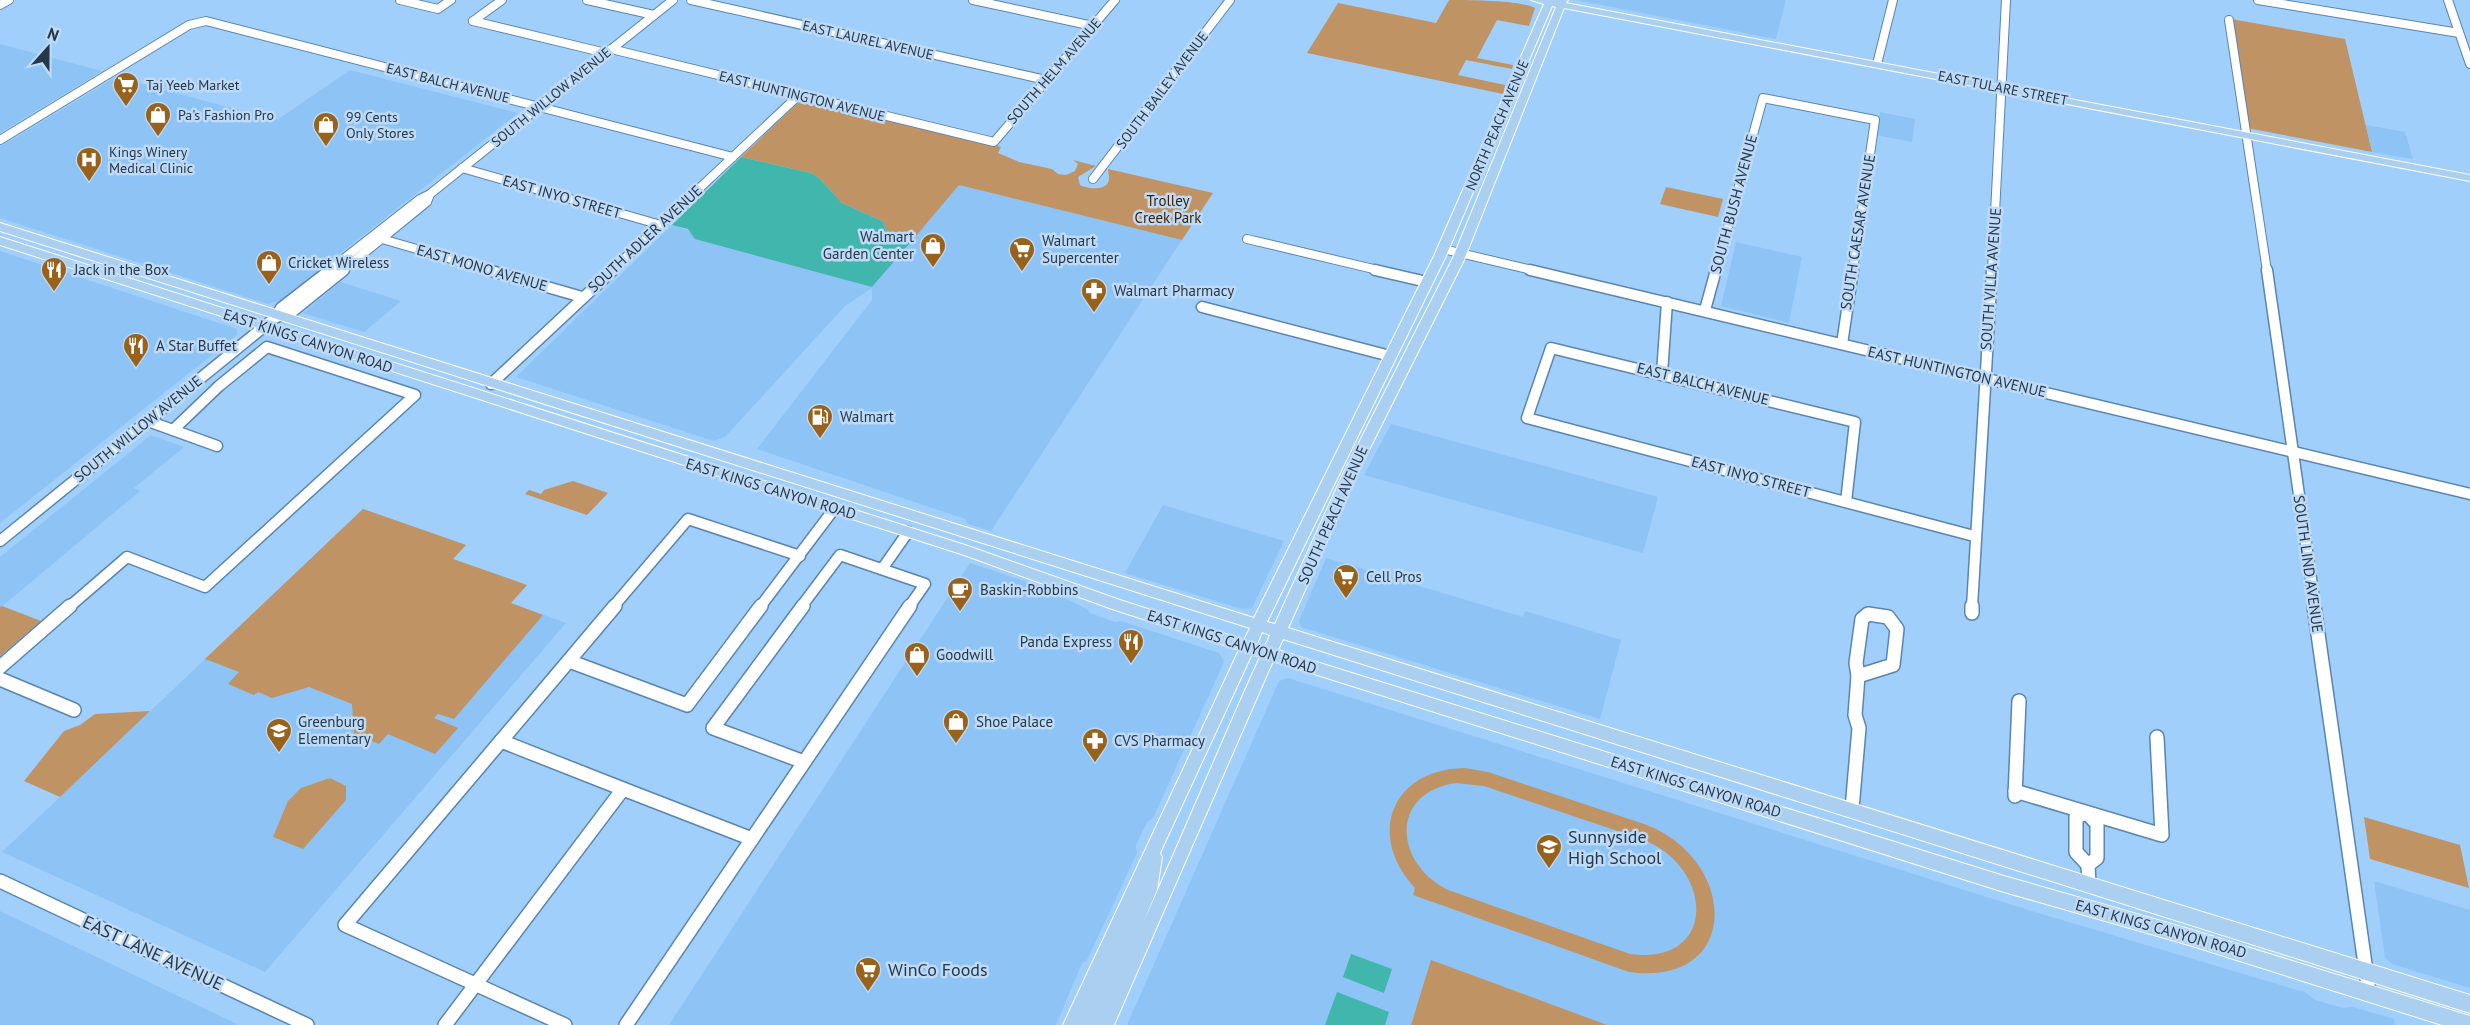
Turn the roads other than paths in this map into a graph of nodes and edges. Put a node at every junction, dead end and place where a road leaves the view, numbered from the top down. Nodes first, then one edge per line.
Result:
1 (9, 0) edge
2 (400, 0) edge
3 (451, 0) edge
4 (502, 0) edge
5 (587, 0) edge
6 (672, 0) edge
7 (691, 0) edge
8 (973, 0) edge
9 (1115, 0) edge
10 (1230, 0) edge
11 (1536, 0) edge
12 (1893, 0) edge
13 (2006, 0) edge
14 (2258, 0) edge
15 (2448, 0) edge
16 (1549, 1) edge
17 (1562, 2) edge
18 (0, 5) edge
19 (654, 15) junction
20 (2229, 20) dead end
21 (1093, 26) junction
22 (2459, 33) junction
23 (609, 51) junction
24 (2470, 61) edge
25 (1877, 64) junction
26 (1046, 80) junction
27 (2004, 89) junction
28 (799, 95) junction
29 (540, 106) junction
30 (1875, 120) joint
31 (2248, 136) junction
32 (0, 140) edge
33 (994, 142) joint
34 (733, 157) junction
35 (462, 168) junction
36 (2470, 178) edge
37 (1093, 179) dead end
38 (430, 194) junction
39 (661, 225) junction
40 (0, 227) edge
41 (382, 239) junction
42 (1247, 239) dead end
43 (0, 241) edge
44 (1443, 249) junction
45 (1461, 254) junction
46 (1427, 282) junction
47 (582, 297) junction
48 (1667, 302) junction
49 (1202, 307) dead end
50 (1705, 310) junction
51 (276, 317) junction
52 (263, 327) junction
53 (1415, 342) junction
54 (1842, 344) junction
55 (1390, 356) junction
56 (1662, 374) junction
57 (1984, 378) junction
58 (491, 384) junction
59 (1360, 415) junction
60 (1527, 418) joint
61 (148, 421) junction
62 (173, 430) junction
63 (1371, 431) junction
64 (218, 446) dead end
65 (2292, 452) junction
66 (1350, 474) junction
67 (2470, 494) edge
68 (1846, 501) junction
69 (834, 509) junction
70 (908, 532) junction
71 (1974, 536) junction
72 (0, 541) edge
73 (800, 556) junction
74 (882, 569) junction
75 (1972, 613) dead end
76 (1257, 626) junction
77 (1280, 633) junction
78 (1247, 647) junction
79 (1270, 654) junction
80 (569, 661) junction
81 (0, 667) edge
82 (1858, 676) junction
83 (0, 679) edge
84 (2019, 701) dead end
85 (74, 710) dead end
86 (2157, 737) dead end
87 (501, 741) junction
88 (804, 762) junction
89 (623, 789) junction
90 (1852, 809) junction
91 (2087, 813) junction
92 (753, 839) junction
93 (1157, 840) junction
94 (2088, 865) junction
95 (0, 881) edge
96 (2089, 885) junction
97 (2366, 971) junction
98 (1092, 981) junction
99 (475, 984) junction
100 (2369, 992) junction
101 (1119, 993) junction
102 (2470, 1004) edge
103 (2470, 1024) edge
104 (307, 1025) edge
105 (445, 1025) edge
106 (565, 1025) edge
107 (626, 1025) edge
108 (1072, 1025) edge
109 (1090, 1025) edge
110 (1105, 1025) edge

1 - 18 street
2 - 3 street
4 - 23 street, EAST HUNTINGTON AVENUE
5 - 19 street
6 - 19 street, SOUTH WILLOW AVENUE
7 - 26 street, EAST LAUREL AVENUE
8 - 21 street
9 - 21 street, SOUTH HELM AVENUE
10 - 37 street, SOUTH BAILEY AVENUE
11 - 16 main road, EAST TULARE STREET
12 - 25 street
13 - 27 street, SOUTH VILLA AVENUE
14 - 22 street
15 - 22 street
16 - 17 main road, EAST TULARE STREET
16 - 44 main road, NORTH PEACH AVENUE
17 - 25 main road, EAST TULARE STREET
17 - 45 main road, SOUTH PEACH AVENUE
19 - 23 street, SOUTH WILLOW AVENUE
20 - 31 street, SOUTH LIND AVENUE
21 - 26 street, SOUTH HELM AVENUE
22 - 24 street
23 - 28 street, EAST HUNTINGTON AVENUE
23 - 29 street, SOUTH WILLOW AVENUE
25 - 27 main road, EAST TULARE STREET
26 - 33 street, SOUTH HELM AVENUE
27 - 31 main road, EAST TULARE STREET
27 - 57 street, SOUTH VILLA AVENUE
28 - 33 street, EAST HUNTINGTON AVENUE
28 - 34 street, SOUTH ADLER AVENUE
29 - 32 street, EAST BALCH AVENUE
29 - 34 street, EAST BALCH AVENUE
29 - 35 street, SOUTH WILLOW AVENUE
30 - 50 street, SOUTH BUSH AVENUE
30 - 54 street, SOUTH CAESAR AVENUE
31 - 36 main road, EAST TULARE STREET
31 - 65 street, SOUTH LIND AVENUE
34 - 39 street, SOUTH ADLER AVENUE
35 - 38 street, SOUTH WILLOW AVENUE
35 - 39 street, EAST INYO STREET
38 - 41 street, SOUTH WILLOW AVENUE
38 - 51 street, SOUTH WILLOW AVENUE
39 - 47 street, SOUTH ADLER AVENUE
40 - 51 main road, EAST KINGS CANYON ROAD
41 - 47 street, EAST MONO AVENUE
41 - 51 street, SOUTH WILLOW AVENUE
42 - 46 street
43 - 52 main road, EAST KINGS CANYON ROAD
44 - 45 street, EAST HUNTINGTON AVENUE
44 - 46 main road, SOUTH PEACH AVENUE
45 - 48 street, EAST HUNTINGTON AVENUE
45 - 53 main road, SOUTH PEACH AVENUE
46 - 53 main road
46 - 55 main road, SOUTH PEACH AVENUE
47 - 58 street, SOUTH ADLER AVENUE
48 - 50 street, EAST HUNTINGTON AVENUE
48 - 56 street
49 - 55 street
50 - 54 street, EAST HUNTINGTON AVENUE
51 - 52 street, SOUTH WILLOW AVENUE
51 - 58 main road, EAST KINGS CANYON ROAD
52 - 61 street, SOUTH WILLOW AVENUE
52 - 69 main road, EAST KINGS CANYON ROAD
53 - 63 main road, SOUTH PEACH AVENUE
54 - 57 street, EAST HUNTINGTON AVENUE
55 - 59 main road, SOUTH PEACH AVENUE
55 - 63 main road
56 - 60 street, EAST BALCH AVENUE
56 - 68 street, EAST BALCH AVENUE
57 - 65 street, EAST HUNTINGTON AVENUE
57 - 71 street, SOUTH VILLA AVENUE
58 - 76 main road, EAST KINGS CANYON ROAD
59 - 66 main road
59 - 76 main road, SOUTH PEACH AVENUE
60 - 68 street, EAST INYO STREET
61 - 62 street
61 - 72 street, SOUTH WILLOW AVENUE
62 - 64 street
62 - 81 street
63 - 66 main road, SOUTH PEACH AVENUE
65 - 67 street, EAST HUNTINGTON AVENUE
65 - 97 street, SOUTH LIND AVENUE
66 - 77 main road, SOUTH PEACH AVENUE
68 - 71 street, EAST INYO STREET
69 - 70 main road, EAST KINGS CANYON ROAD
69 - 73 street
70 - 74 street
70 - 78 main road, EAST KINGS CANYON ROAD
71 - 75 street, SOUTH VILLA AVENUE
73 - 80 street
73 - 80 street
74 - 88 street
74 - 88 street
76 - 77 main road, EAST KINGS CANYON ROAD
76 - 78 main road, SOUTH PEACH AVENUE
77 - 79 main road, SOUTH PEACH AVENUE
77 - 90 main road, EAST KINGS CANYON ROAD
78 - 79 main road, EAST KINGS CANYON ROAD
78 - 93 main road, SOUTH PEACH AVENUE
79 - 100 main road, EAST KINGS CANYON ROAD
79 - 101 main road, SOUTH PEACH AVENUE
80 - 87 street
82 - 82 street
82 - 90 street
83 - 85 street
84 - 91 street
86 - 91 street
87 - 89 street
87 - 99 street
88 - 92 street
89 - 92 street
89 - 99 street
90 - 96 main road, EAST KINGS CANYON ROAD
91 - 94 street
91 - 94 street
92 - 107 street
93 - 98 main road, SOUTH PEACH AVENUE
93 - 101 main road
94 - 96 street
95 - 104 street, EAST LANE AVENUE
96 - 97 main road, EAST KINGS CANYON ROAD
97 - 100 street, SOUTH LIND AVENUE
97 - 102 main road, EAST KINGS CANYON ROAD
98 - 108 main road, SOUTH PEACH AVENUE
98 - 109 main road
99 - 105 street
99 - 106 street
100 - 103 main road, EAST KINGS CANYON ROAD
101 - 110 main road, SOUTH PEACH AVENUE

